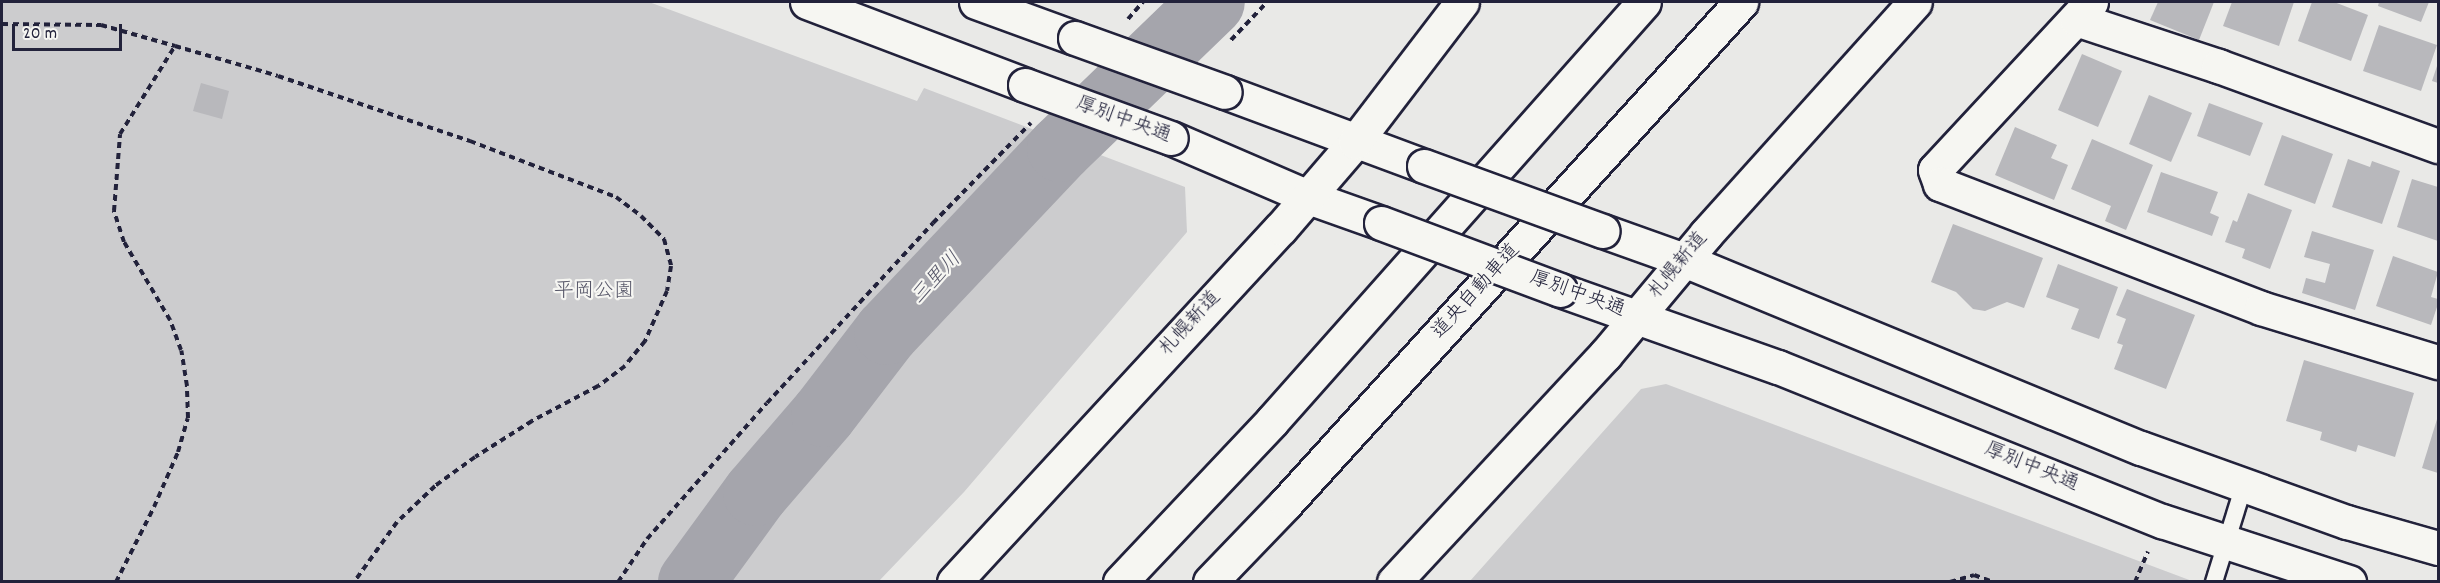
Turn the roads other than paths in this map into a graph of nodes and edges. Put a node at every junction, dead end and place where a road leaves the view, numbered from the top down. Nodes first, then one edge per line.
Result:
1 (807, 2) edge
2 (976, 2) edge
3 (1462, 2) edge
4 (1644, 2) edge
5 (1741, 2) edge
6 (1914, 2) edge
7 (2084, 10) edge
8 (1355, 142) junction
9 (2439, 146) edge
10 (1308, 197) junction
11 (1684, 260) junction
12 (1636, 316) junction
13 (2439, 362) edge
14 (2244, 485) junction
15 (2226, 540) junction
16 (2439, 548) edge
17 (954, 582) edge
18 (1120, 582) edge
19 (1210, 582) edge
20 (1394, 582) edge
21 (2214, 582) edge
22 (2349, 582) edge

1 - 10 main road, 厚別中央通, bridge
2 - 8 main road, bridge
3 - 8 main road, 札幌新道
4 - 18 main road
5 - 19 main road, 道央自動車道
6 - 11 main road, 札幌新道
7 - 9 main road
7 - 13 main road
8 - 10 main road, 札幌新道
8 - 11 main road, bridge
10 - 12 main road, 厚別中央通, bridge
10 - 17 main road, 札幌新道
11 - 12 main road, 札幌新道
11 - 14 main road
12 - 15 main road, 厚別中央通
12 - 20 main road, 札幌新道
14 - 15 lane
14 - 16 main road
15 - 21 lane
15 - 22 main road, 厚別中央通

